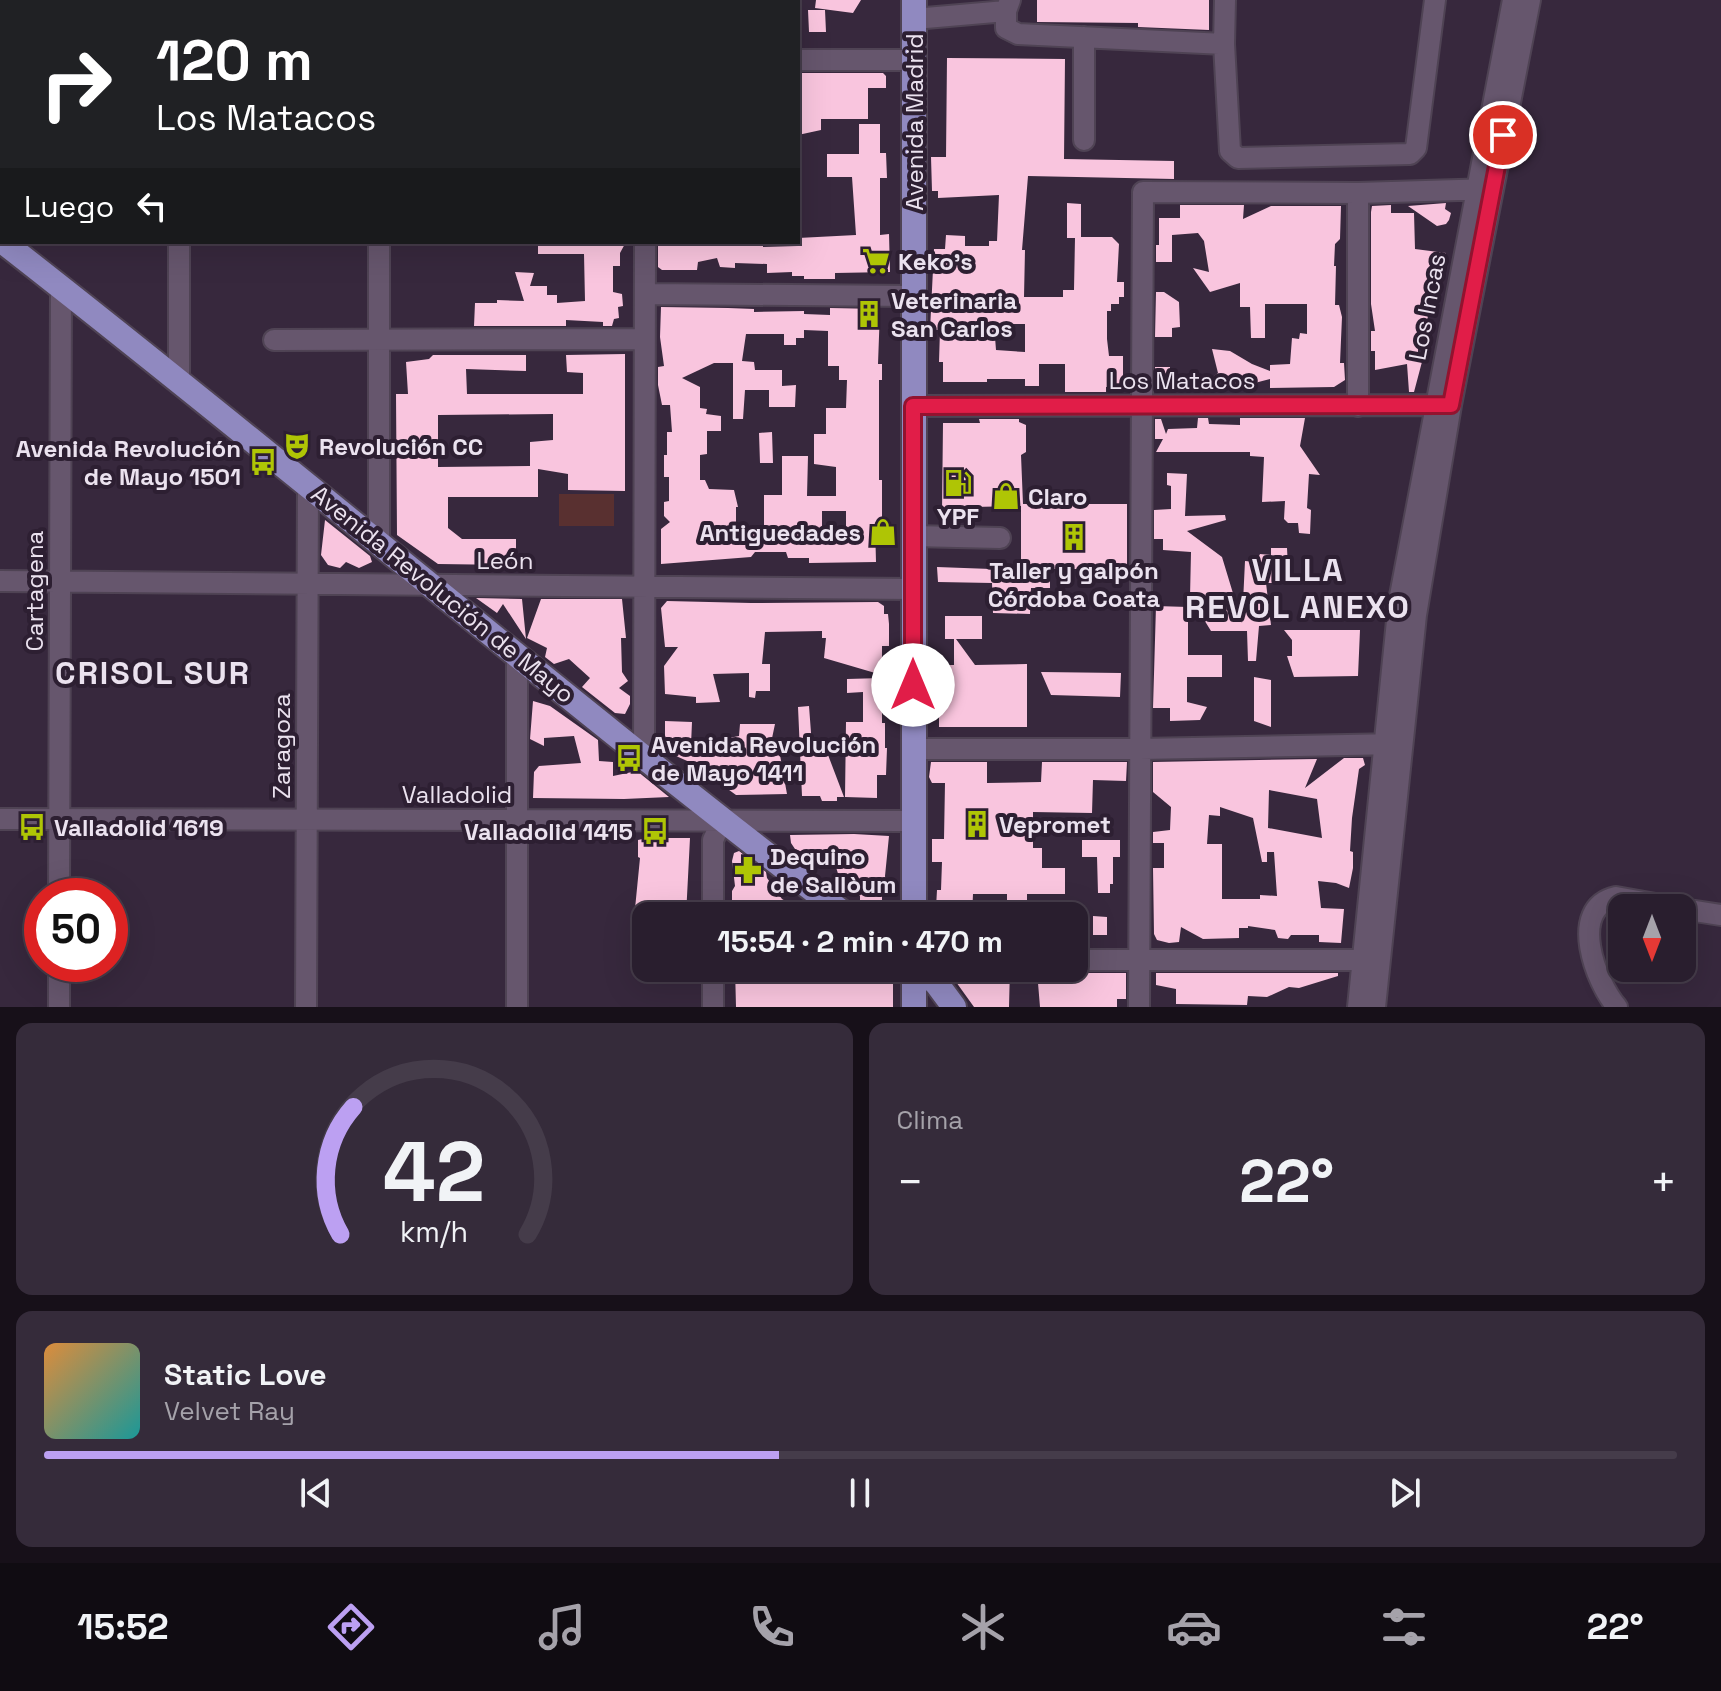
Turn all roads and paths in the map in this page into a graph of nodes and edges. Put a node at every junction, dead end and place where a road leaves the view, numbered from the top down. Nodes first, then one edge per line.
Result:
1 (1225, 0) edge
2 (1435, 0) edge
3 (1513, 0) edge
4 (1530, 0) edge
5 (1008, 5) edge
6 (914, 9) edge
7 (1084, 37) junction
8 (1224, 44) junction
9 (800, 60) edge
10 (914, 60) junction
11 (1084, 140) dead end
12 (1484, 189) junction
13 (1358, 193) junction
14 (6, 244) edge
15 (179, 244) edge
16 (379, 244) edge
17 (645, 244) edge
18 (61, 287) junction
19 (645, 294) junction
20 (914, 296) junction
21 (644, 339) junction
22 (274, 340) dead end
23 (379, 340) junction
24 (179, 382) junction
25 (1443, 405) junction
26 (913, 406) junction
27 (1142, 406) junction
28 (1358, 406) junction
29 (308, 485) junction
30 (913, 536) junction
31 (1000, 538) dead end
32 (379, 542) junction
33 (0, 581) edge
34 (60, 582) junction
35 (307, 584) junction
36 (432, 585) junction
37 (645, 587) junction
38 (913, 589) junction
39 (517, 654) junction
40 (1392, 744) junction
41 (913, 749) junction
42 (1140, 749) junction
43 (644, 757) junction
44 (0, 819) edge
45 (59, 819) junction
46 (306, 820) junction
47 (517, 820) junction
48 (722, 821) junction
49 (913, 821) junction
50 (59, 878) edge
51 (1608, 901) edge
52 (713, 902) edge
53 (829, 902) edge
54 (914, 902) edge
55 (1696, 911) edge
56 (1721, 915) edge
57 (1088, 960) edge
58 (1371, 960) junction
59 (1139, 961) junction
60 (59, 982) edge
61 (713, 982) edge
62 (914, 982) edge
63 (935, 982) edge
64 (59, 1007) edge
65 (306, 1007) edge
66 (517, 1007) edge
67 (713, 1007) edge
68 (914, 1007) edge
69 (954, 1007) edge
70 (1139, 1007) edge
71 (1358, 1007) edge
72 (1375, 1007) edge
73 (1617, 1007) edge

1 - 8 street
2 - 8 street
3 - 12 street, Los Incas
4 - 12 street, Los Incas
5 - 6 street
5 - 7 street
6 - 10 main road, Avenida Madrid
7 - 8 street
7 - 11 street
9 - 10 street
10 - 20 main road, Avenida Madrid
12 - 13 street
12 - 25 street, Los Incas
13 - 27 street
13 - 28 street
14 - 18 main road, Avenida Revolución de Mayo
15 - 24 street
16 - 23 street
17 - 19 street
18 - 24 main road, Avenida Revolución de Mayo
18 - 34 street, Cartagena
19 - 20 street
19 - 21 street
20 - 26 main road, Avenida Madrid
21 - 23 street
21 - 37 street
22 - 23 street
23 - 32 street
24 - 29 main road, Avenida Revolución de Mayo
25 - 28 street, Los Matacos
25 - 40 street, Los Incas
26 - 27 street, Los Matacos
26 - 30 main road, Avenida Madrid
27 - 28 street, Los Matacos
27 - 42 street
29 - 32 main road, Avenida Revolución de Mayo
29 - 35 street, Zaragoza
30 - 31 street
30 - 38 main road, Avenida Madrid
32 - 36 main road, Avenida Revolución de Mayo
33 - 34 street, León
34 - 35 street, León
34 - 45 street, Cartagena
35 - 36 street, León
35 - 46 street, Zaragoza
36 - 37 street, León
36 - 39 main road, Avenida Revolución de Mayo
37 - 38 street, León
37 - 43 street
38 - 41 main road, Avenida Madrid
39 - 43 main road, Avenida Revolución de Mayo
39 - 47 street
40 - 42 street
40 - 58 street, Los Incas
41 - 42 street
41 - 49 main road, Avenida Madrid
42 - 59 street
43 - 48 main road, Avenida Revolución de Mayo
44 - 45 street, Valladolid
45 - 46 street, Valladolid
45 - 50 street, Cartagena
46 - 47 street, Valladolid
46 - 65 street, Zaragoza
47 - 48 street, Valladolid
47 - 66 street
48 - 49 street, Valladolid
48 - 52 street
48 - 53 main road, Avenida Revolución de Mayo
49 - 54 main road, Avenida Madrid
51 - 73 street
55 - 56 street
57 - 59 street
58 - 59 street
58 - 71 street, Los Incas
58 - 72 street, Los Incas
59 - 70 street
60 - 64 street
61 - 67 street
62 - 68 main road
63 - 69 main road

